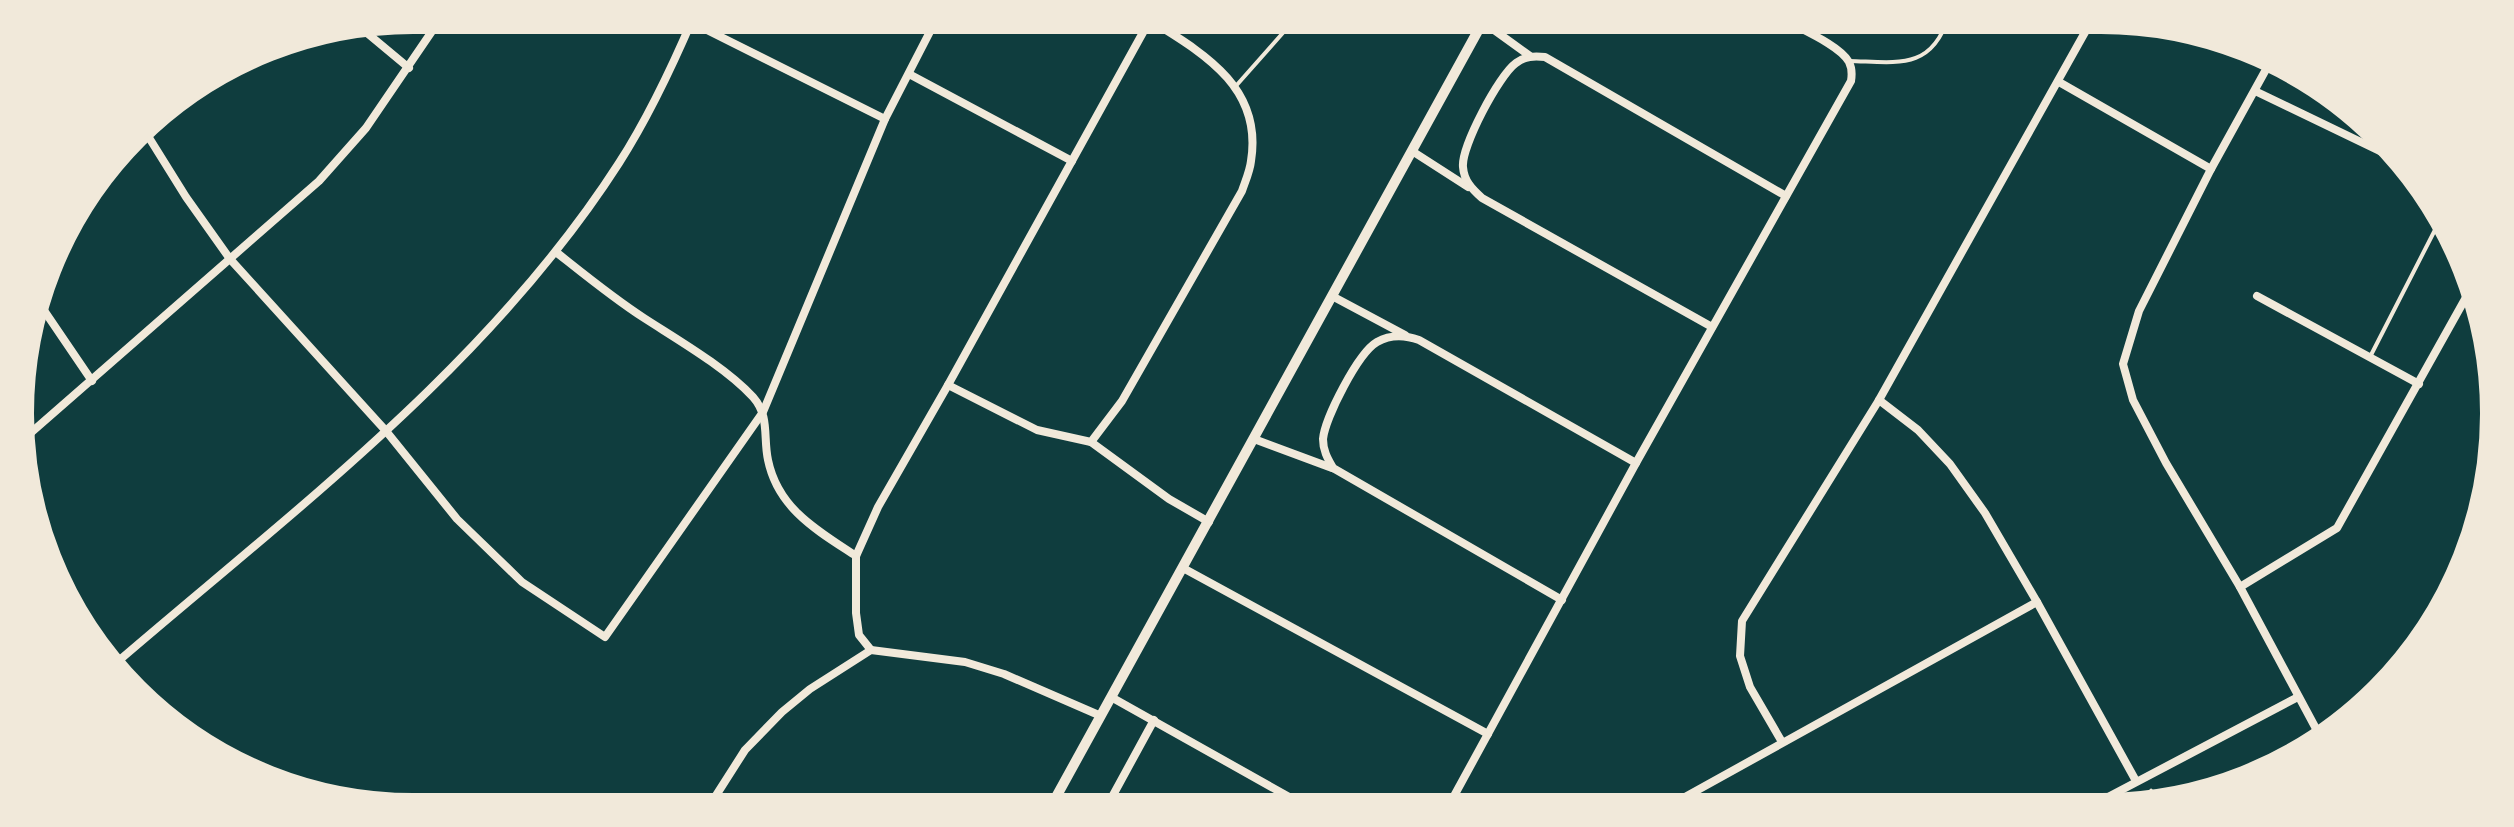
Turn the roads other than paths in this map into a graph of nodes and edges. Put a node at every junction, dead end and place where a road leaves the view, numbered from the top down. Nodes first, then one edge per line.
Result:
1 (432, 32) edge
2 (686, 32) edge
3 (715, 32) edge
4 (930, 32) edge
5 (1143, 32) edge
6 (1170, 32) edge
7 (1284, 32) edge
8 (1477, 32) edge
9 (1499, 32) edge
10 (1806, 32) edge
11 (1943, 32) edge
12 (2086, 32) edge
13 (369, 35) edge
14 (1530, 56) junction
15 (1849, 61) junction
16 (409, 68) junction
17 (2266, 70) edge
18 (909, 74) junction
19 (2059, 82) junction
20 (1235, 87) junction
21 (2255, 91) junction
22 (885, 119) junction
23 (150, 139) edge
24 (2374, 148) edge
25 (1412, 151) junction
26 (1072, 161) junction
27 (2211, 169) junction
28 (1472, 189) junction
29 (1786, 196) junction
30 (2435, 230) edge
31 (556, 252) junction
32 (230, 259) junction
33 (1332, 296) junction
34 (2257, 296) dead end
35 (2465, 300) edge
36 (46, 313) edge
37 (1712, 327) junction
38 (1408, 337) junction
39 (2370, 357) junction
40 (92, 381) junction
41 (2419, 384) junction
42 (948, 385) junction
43 (1879, 400) junction
44 (763, 412) junction
45 (33, 431) edge
46 (386, 431) junction
47 (1254, 439) junction
48 (1091, 442) junction
49 (1636, 463) junction
50 (1333, 468) junction
51 (1209, 522) junction
52 (856, 556) junction
53 (1183, 568) junction
54 (2240, 587) junction
55 (1562, 600) junction
56 (2037, 602) junction
57 (871, 650) junction
58 (121, 658) edge
59 (1111, 697) junction
60 (2298, 697) junction
61 (1101, 716) junction
62 (1154, 720) junction
63 (2316, 728) edge
64 (1488, 734) junction
65 (1782, 742) junction
66 (2136, 781) junction
67 (716, 795) edge
68 (1057, 795) edge
69 (1113, 795) edge
70 (1286, 795) edge
71 (1455, 795) edge
72 (1688, 795) edge
73 (2112, 795) edge

1 - 16 street
2 - 31 street
3 - 22 street
4 - 18 street
5 - 26 street
6 - 20 street
7 - 20 lane
8 - 25 street
9 - 14 street
10 - 15 street
11 - 15 lane
12 - 19 street
13 - 16 street
14 - 28 street
14 - 29 street
15 - 29 street
16 - 32 street
17 - 21 street
18 - 22 street
18 - 26 street
19 - 27 street
19 - 43 street
20 - 48 street
21 - 24 street
21 - 27 street
22 - 44 street
23 - 32 street
25 - 28 street
25 - 33 street
26 - 42 street
27 - 54 street
28 - 37 street
29 - 37 street
30 - 39 lane
31 - 44 street
31 - 46 street
32 - 40 street
32 - 46 street
33 - 38 street
33 - 47 street
34 - 39 street
35 - 41 street
36 - 40 street
37 - 49 street
38 - 49 street
38 - 50 street
39 - 41 street
40 - 45 street
41 - 54 street
42 - 48 street
42 - 52 street
43 - 56 street
43 - 65 street
44 - 46 street
44 - 52 street
46 - 58 street
47 - 50 street
47 - 51 street
48 - 51 street
49 - 55 street
50 - 55 street
51 - 53 street
52 - 57 street
53 - 59 street
53 - 64 street
54 - 60 street
55 - 64 street
56 - 65 street
56 - 66 street
57 - 61 street
57 - 67 street
59 - 61 street
59 - 62 street
60 - 63 street
60 - 66 street
61 - 68 street
62 - 69 street
62 - 70 street
64 - 71 street
65 - 72 street
66 - 73 street

